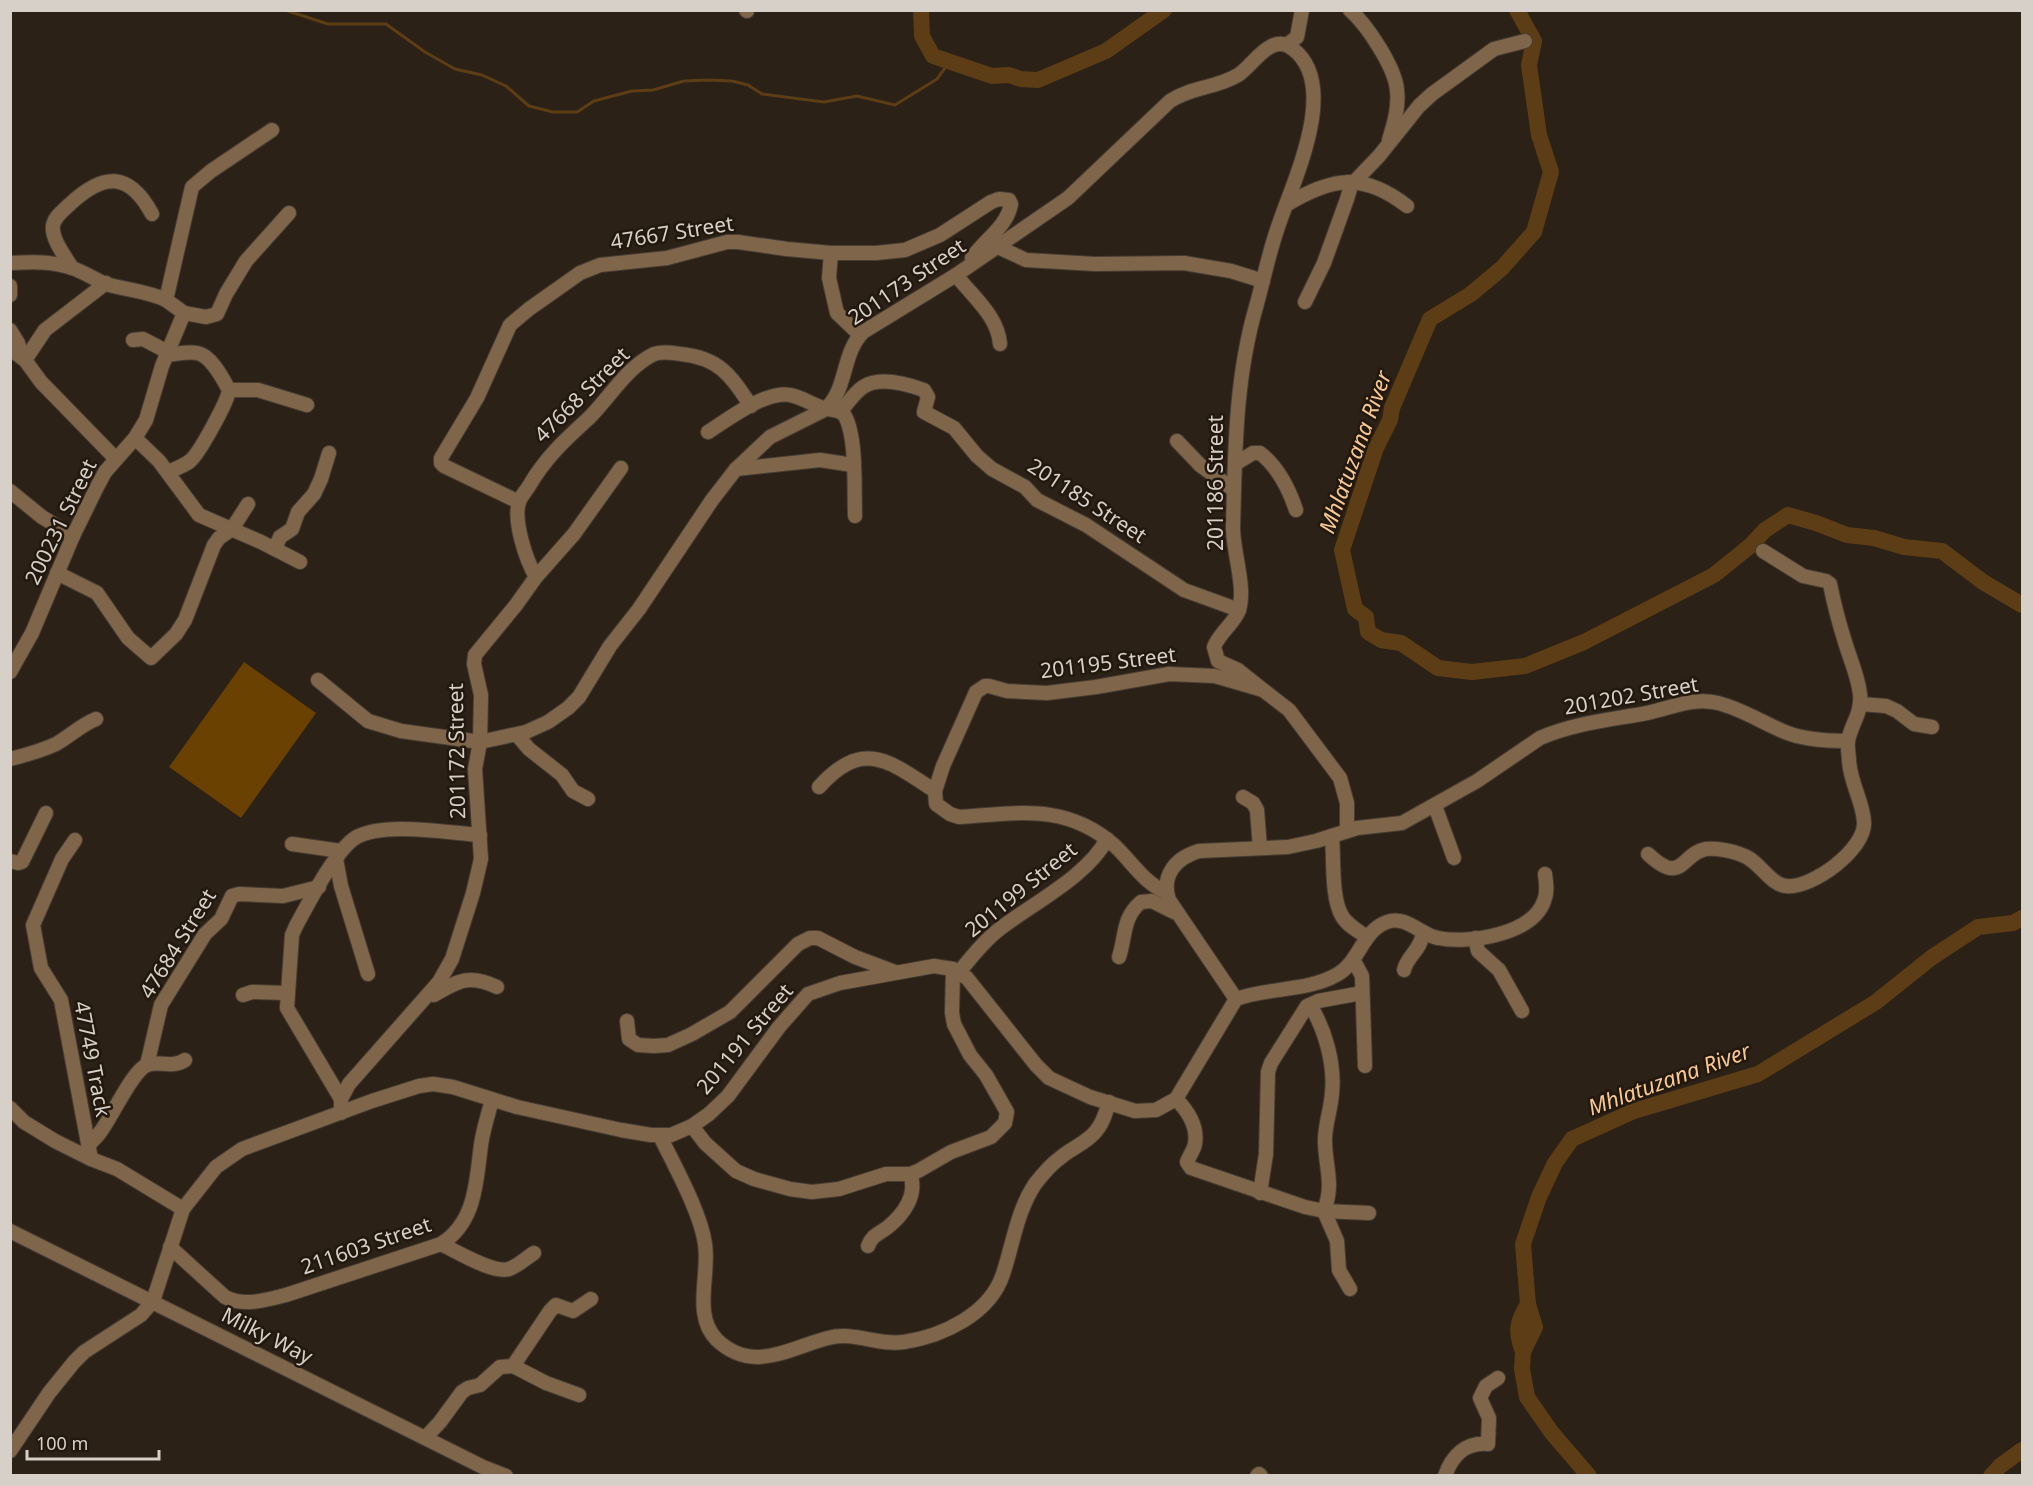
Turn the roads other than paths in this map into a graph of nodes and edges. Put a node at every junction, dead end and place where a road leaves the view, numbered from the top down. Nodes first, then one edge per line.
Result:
1 (1302, 10) edge
2 (1350, 10) edge
3 (1525, 41) dead end
4 (1287, 45) junction
5 (272, 130) dead end
6 (1387, 146) junction
7 (1351, 182) junction
8 (1288, 198) junction
9 (1407, 206) dead end
10 (289, 213) dead end
11 (152, 214) dead end
12 (998, 247) junction
13 (831, 252) junction
14 (977, 261) junction
15 (10, 263) edge
16 (72, 268) junction
17 (956, 275) junction
18 (1263, 281) junction
19 (106, 284) junction
20 (10, 286) edge
21 (10, 295) edge
22 (166, 300) junction
23 (1305, 302) dead end
24 (184, 313) junction
25 (10, 330) edge
26 (860, 335) junction
27 (133, 340) dead end
28 (1000, 344) dead end
29 (168, 354) junction
30 (19, 356) edge
31 (229, 390) junction
32 (307, 405) dead end
33 (751, 406) junction
34 (826, 409) junction
35 (841, 411) junction
36 (708, 432) dead end
37 (135, 438) junction
38 (1177, 441) dead end
39 (329, 453) dead end
40 (116, 459) junction
41 (1235, 464) junction
42 (853, 465) junction
43 (621, 468) dead end
44 (736, 469) junction
45 (169, 472) junction
46 (1234, 490) junction
47 (10, 491) edge
48 (519, 502) junction
49 (248, 504) dead end
50 (1296, 510) dead end
51 (855, 516) dead end
52 (232, 529) junction
53 (73, 536) junction
54 (275, 549) junction
55 (1763, 551) dead end
56 (300, 562) dead end
57 (57, 573) junction
58 (536, 577) junction
59 (1239, 610) junction
60 (10, 672) edge
61 (318, 680) dead end
62 (1263, 690) junction
63 (1860, 704) junction
64 (96, 719) dead end
65 (1932, 728) dead end
66 (517, 735) junction
67 (1848, 741) junction
68 (480, 742) junction
69 (10, 759) edge
70 (819, 787) dead end
71 (935, 791) junction
72 (1243, 797) dead end
73 (588, 798) dead end
74 (1435, 806) junction
75 (46, 813) dead end
76 (1347, 830) junction
77 (480, 836) junction
78 (1332, 836) junction
79 (1107, 838) junction
80 (75, 840) dead end
81 (292, 844) dead end
82 (1260, 848) junction
83 (1648, 854) dead end
84 (338, 855) junction
85 (1454, 858) dead end
86 (10, 861) edge
87 (1545, 874) dead end
88 (319, 887) junction
89 (1166, 892) junction
90 (1176, 913) junction
91 (1423, 933) junction
92 (1366, 937) junction
93 (1476, 938) junction
94 (1119, 957) dead end
95 (1354, 961) junction
96 (956, 970) junction
97 (1404, 970) dead end
98 (897, 973) junction
99 (368, 974) dead end
100 (497, 987) dead end
101 (287, 993) junction
102 (1362, 993) junction
103 (243, 995) dead end
104 (1236, 999) junction
105 (424, 1000) junction
106 (1310, 1005) junction
107 (1522, 1011) dead end
108 (627, 1021) dead end
109 (184, 1060) dead end
110 (147, 1065) junction
111 (1365, 1065) dead end
112 (1176, 1099) junction
113 (492, 1100) junction
114 (1109, 1102) junction
115 (341, 1106) junction
116 (10, 1108) edge
117 (692, 1126) junction
118 (660, 1136) junction
119 (89, 1152) junction
120 (910, 1174) junction
121 (1260, 1193) junction
122 (183, 1209) junction
123 (1324, 1211) junction
124 (1369, 1213) dead end
125 (10, 1231) edge
126 (441, 1244) junction
127 (868, 1246) dead end
128 (170, 1247) junction
129 (534, 1253) dead end
130 (1350, 1289) dead end
131 (591, 1299) dead end
132 (153, 1301) junction
133 (513, 1366) junction
134 (1498, 1378) dead end
135 (579, 1395) dead end
136 (425, 1438) junction
137 (10, 1451) edge
138 (506, 1476) edge
139 (1257, 1476) edge
140 (1261, 1476) edge
141 (1445, 1476) edge

1 - 4 street
2 - 6 street
3 - 6 street
4 - 8 street
4 - 12 street, 201173 Street
5 - 22 street
6 - 7 street
7 - 8 street
7 - 9 street
7 - 23 street
8 - 18 street, 201186 Street
10 - 24 street
11 - 16 street
12 - 14 street, 201173 Street
12 - 18 street
13 - 14 street, 47667 Street
13 - 26 street
13 - 48 street, 47667 Street
14 - 17 street, 201173 Street
15 - 16 street
16 - 19 street
17 - 26 street, 201173 Street
17 - 28 street
18 - 41 street, 201186 Street
19 - 22 street
19 - 30 street
20 - 21 street
22 - 24 street
24 - 29 street, 200231 Street
25 - 30 street
26 - 34 street, 201173 Street
27 - 29 street
29 - 31 street
29 - 37 street, 200231 Street
30 - 40 street
31 - 32 street
31 - 45 street
33 - 34 street
33 - 36 street
33 - 48 street, 47668 Street
34 - 35 street
34 - 44 street
35 - 42 street
35 - 59 street, 201185 Street
37 - 40 street, 200231 Street
37 - 45 street
38 - 46 street
39 - 54 street
40 - 53 street, 200231 Street
41 - 46 street, 201186 Street
41 - 50 street
42 - 44 street
42 - 51 street
43 - 58 street, 201172 Street
44 - 66 street
45 - 52 street
46 - 59 street, 201186 Street
47 - 53 street
48 - 58 street
49 - 52 street
52 - 54 street
52 - 57 street
53 - 57 street, 200231 Street
54 - 56 street
55 - 63 street
57 - 60 street, 200231 Street
58 - 68 street, 201172 Street
59 - 62 street
61 - 68 street
62 - 71 street, 201195 Street
62 - 76 street, 201195 Street
63 - 65 street
63 - 67 street
64 - 69 street
66 - 68 street
66 - 73 street
67 - 74 street, 201202 Street
67 - 83 street
68 - 77 street, 201172 Street
70 - 71 street
71 - 79 street
72 - 82 street
74 - 76 street, 201202 Street
74 - 85 street
75 - 86 street
76 - 78 street, 201202 Street
77 - 84 street
77 - 105 street, 201172 Street
78 - 82 street, 201202 Street
78 - 92 street
79 - 89 street
79 - 96 street, 201199 Street
80 - 119 street, 47749 Track
81 - 84 street
82 - 89 street, 201202 Street
84 - 88 street
84 - 99 street
87 - 93 street
88 - 101 street
88 - 110 street, 47684 Street
89 - 90 street
90 - 94 street
90 - 104 street
91 - 92 street
91 - 93 street
91 - 97 street
92 - 95 street
93 - 107 street
95 - 102 street
95 - 104 street
96 - 98 street, 201191 Street
96 - 114 street
96 - 120 street
98 - 108 street
98 - 117 street, 201191 Street
100 - 105 street
101 - 103 street
101 - 115 street
102 - 106 street
102 - 111 street
104 - 112 street
105 - 115 street, 201172 Street
106 - 121 street
106 - 123 street
109 - 110 street
110 - 119 street
112 - 114 street
112 - 121 street
113 - 115 street, 201191 Street
113 - 118 street, 201191 Street
113 - 126 street, 211603 Street
114 - 118 street
115 - 122 street, 201191 Street
116 - 119 street
117 - 118 street, 201191 Street
117 - 120 street
119 - 122 street
120 - 127 street
121 - 123 street
122 - 128 street, 201191 Street
123 - 124 street
123 - 130 street
125 - 132 street, Milky Way
126 - 128 street, 211603 Street
126 - 129 street
128 - 132 street, 201191 Street
131 - 133 street
132 - 136 street, Milky Way
132 - 137 street
133 - 135 street
133 - 136 street
134 - 141 street
136 - 138 street, Milky Way
139 - 140 street

